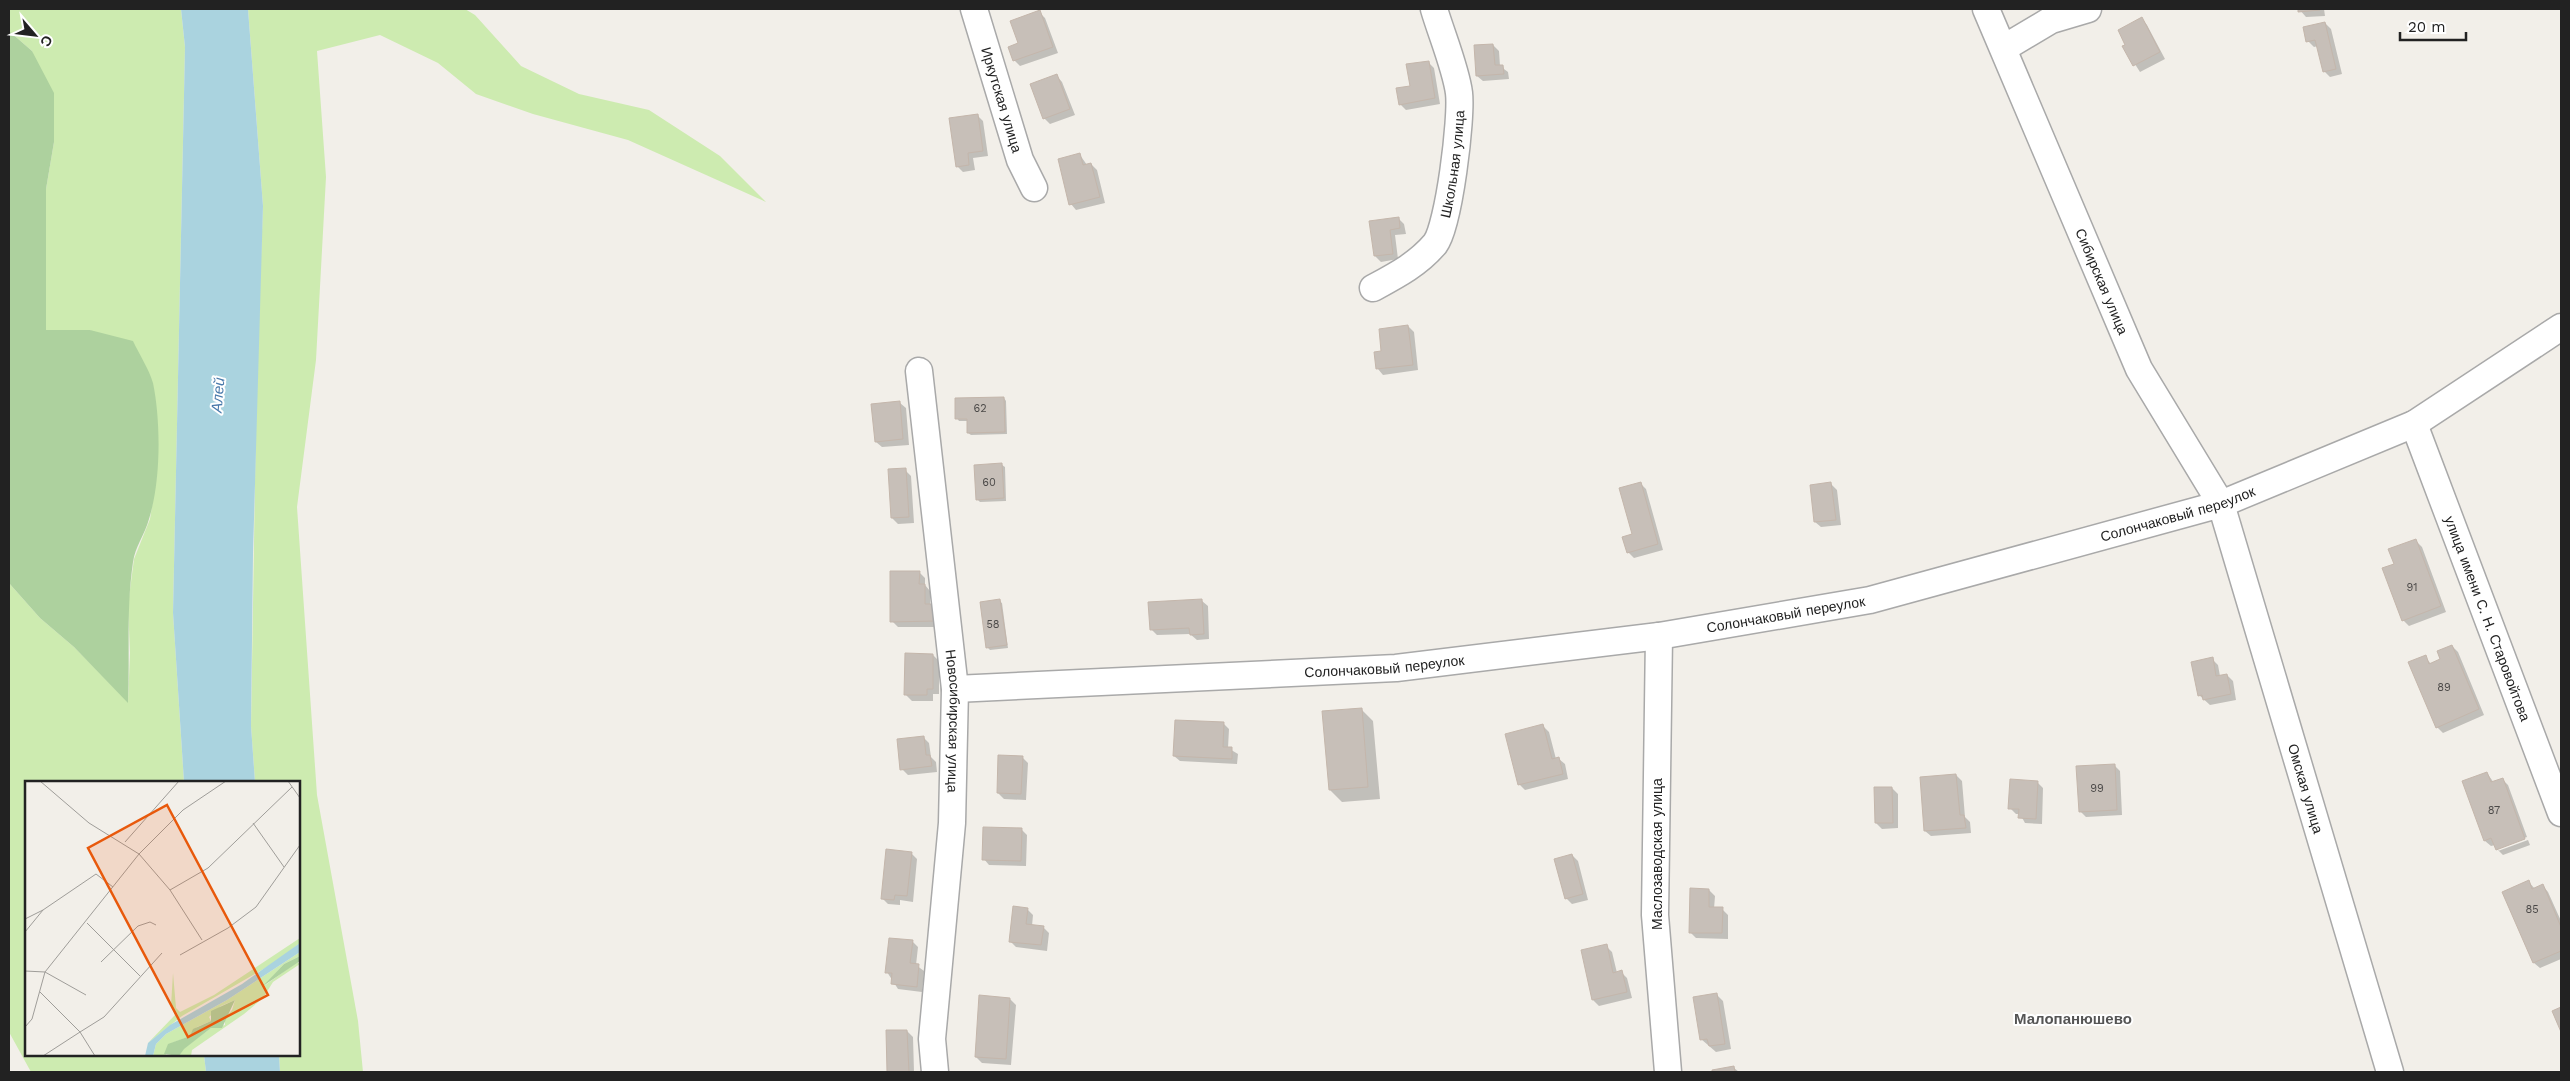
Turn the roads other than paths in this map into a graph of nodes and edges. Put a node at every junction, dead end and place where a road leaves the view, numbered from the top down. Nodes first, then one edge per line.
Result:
1 (974, 9) edge
2 (1434, 9) edge
3 (1986, 9) edge
4 (2088, 9) edge
5 (2004, 48) junction
6 (1034, 188) dead end
7 (1373, 288) dead end
8 (2561, 327) edge
9 (919, 371) dead end
10 (2414, 424) junction
11 (2221, 504) junction
12 (1659, 636) junction
13 (955, 689) junction
14 (2561, 812) edge
15 (935, 1072) edge
16 (1668, 1072) edge
17 (2390, 1072) edge

1 - 6 street, Иркутская улица
2 - 7 street, Школьная улица
3 - 5 street, Сибирская улица
4 - 5 street
5 - 11 street, Сибирская улица
8 - 10 street, Солончаковый переулок
9 - 13 street, Новосибирская улица
10 - 11 street, Солончаковый переулок
10 - 14 street, улица имени С. Н. Старовойтова
11 - 12 street, Солончаковый переулок
11 - 17 street, Омская улица
12 - 13 street, Солончаковый переулок
12 - 16 street, Маслозаводская улица
13 - 15 street, Новосибирская улица

